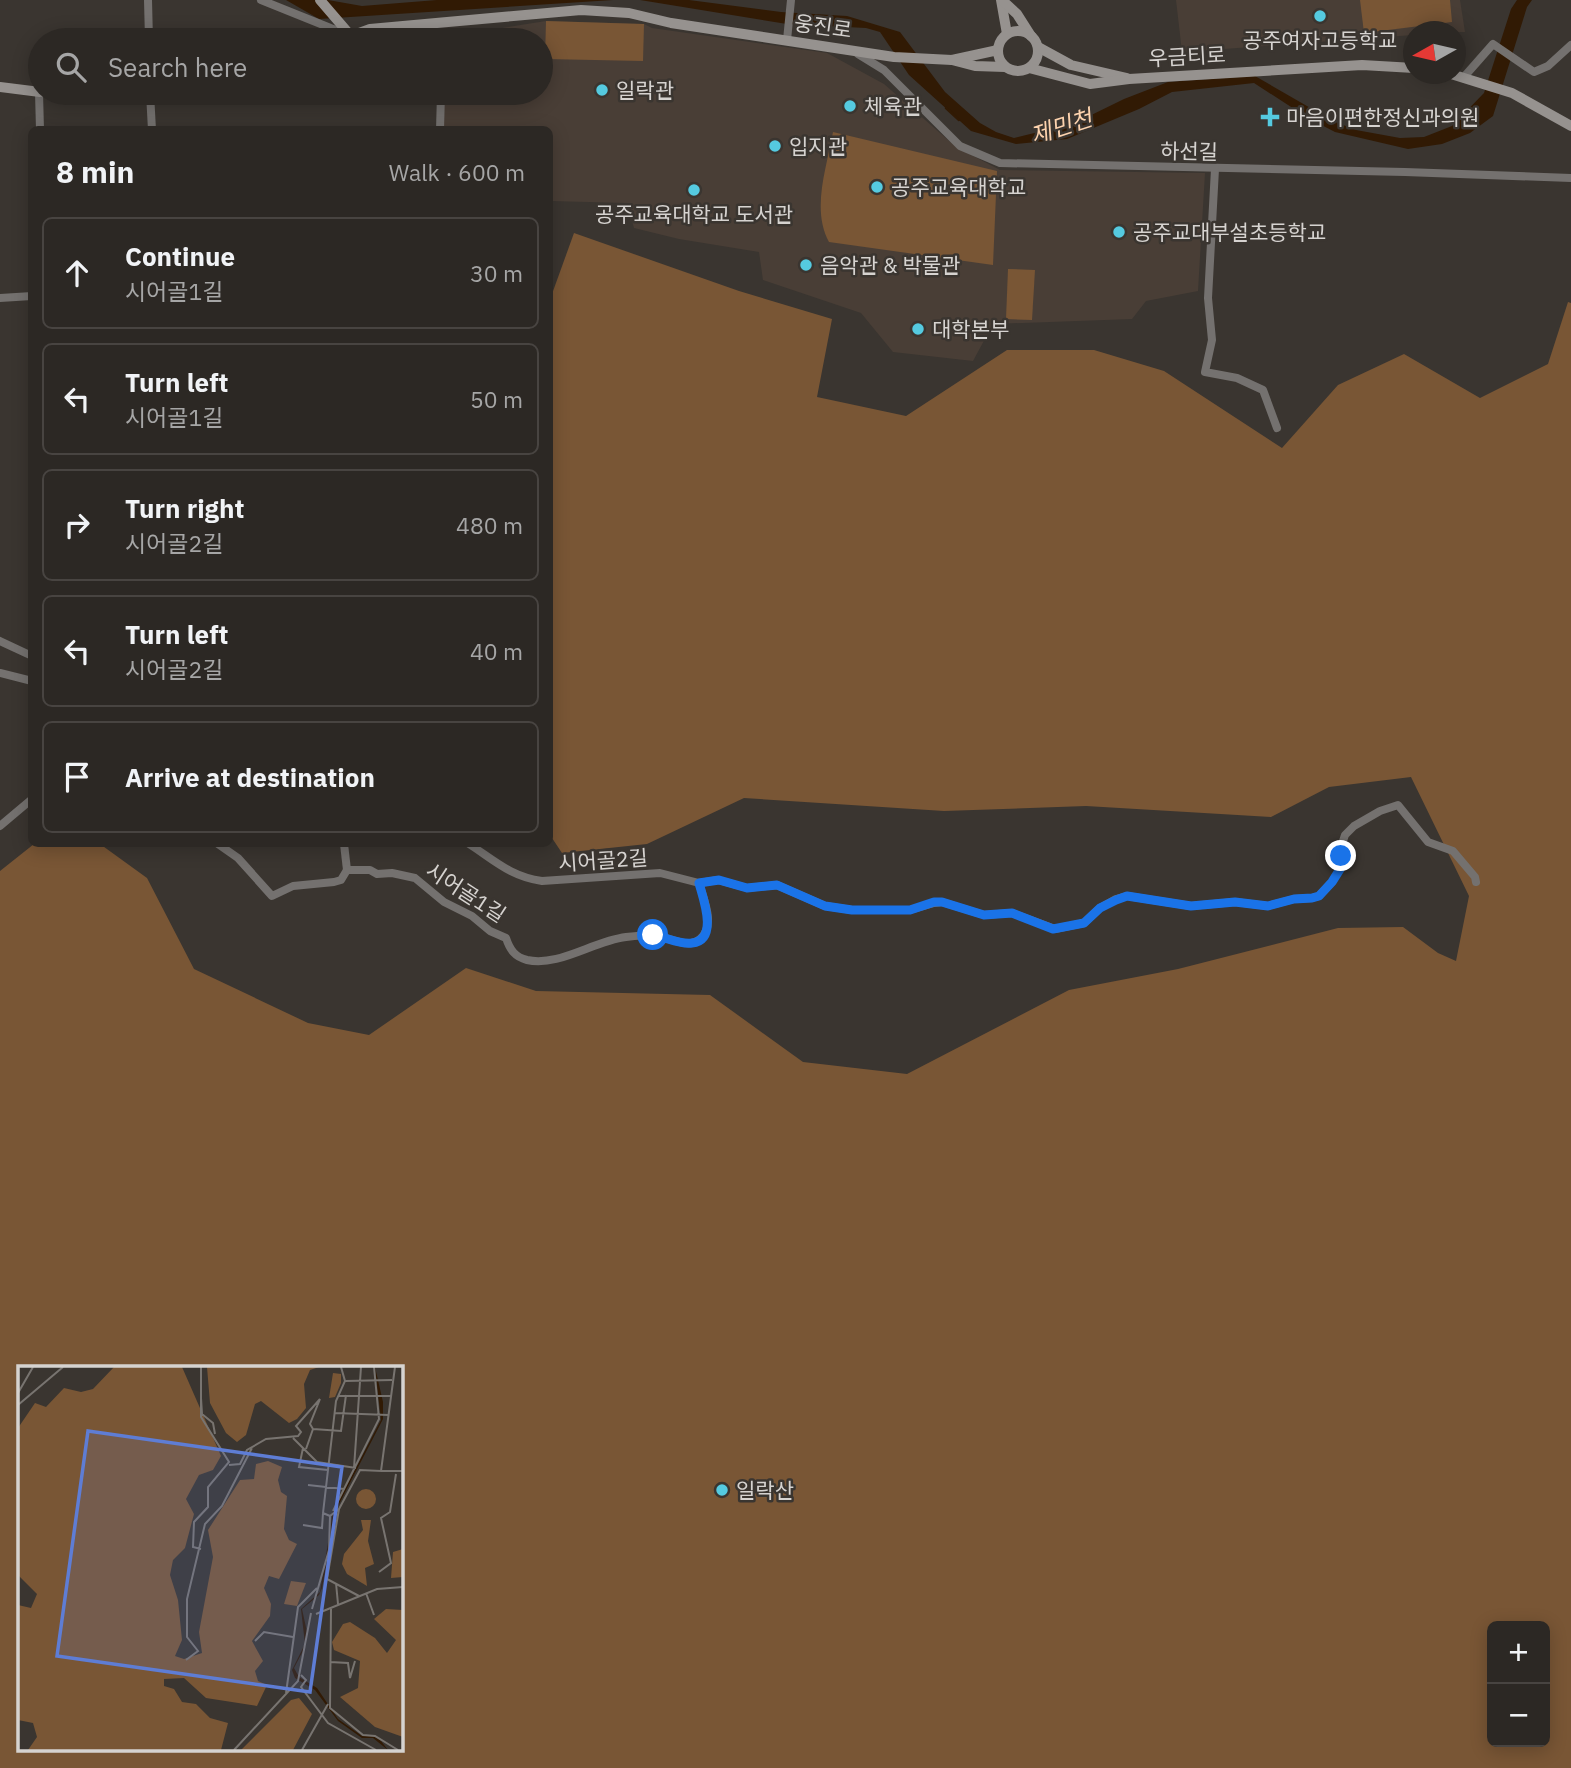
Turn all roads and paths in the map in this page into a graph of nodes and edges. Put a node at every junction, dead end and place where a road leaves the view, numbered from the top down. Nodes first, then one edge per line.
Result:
1 (148, 0) edge
2 (261, 0) edge
3 (320, 0) edge
4 (792, 0) edge
5 (1002, 0) edge
6 (149, 28) edge
7 (331, 28) edge
8 (343, 28) edge
9 (381, 28) edge
10 (1007, 34) junction
11 (1031, 36) junction
12 (787, 40) junction
13 (1571, 45) edge
14 (1038, 47) junction
15 (848, 49) junction
16 (998, 50) junction
17 (952, 60) junction
18 (1005, 67) junction
19 (1403, 67) edge
20 (1029, 68) junction
21 (1466, 76) edge
22 (1466, 78) edge
23 (1129, 79) junction
24 (0, 87) edge
25 (28, 90) edge
26 (40, 105) edge
27 (151, 105) edge
28 (441, 105) edge
29 (40, 126) edge
30 (152, 126) edge
31 (440, 126) edge
32 (1571, 126) edge
33 (1006, 163) junction
34 (1215, 169) junction
35 (1004, 175) dead end
36 (1571, 178) edge
37 (28, 296) edge
38 (0, 298) edge
39 (1277, 428) dead end
40 (0, 641) edge
41 (28, 654) edge
42 (0, 673) edge
43 (28, 680) edge
44 (28, 802) edge
45 (0, 826) edge
46 (222, 847) edge
47 (344, 847) edge
48 (473, 847) edge
49 (347, 870) junction
50 (699, 883) junction
51 (1476, 883) dead end

1 - 6 street
2 - 7 street
3 - 8 main road
4 - 12 street
5 - 10 main road
5 - 11 main road
9 - 12 main road, 웅진로
10 - 11 main road
10 - 16 main road
11 - 14 main road
12 - 15 main road, 웅진로
13 - 21 street
14 - 20 main road
14 - 23 main road, 우금티로
15 - 17 main road, 웅진로
15 - 33 street, 하선길
16 - 17 main road
16 - 18 main road
17 - 18 main road
18 - 20 main road
19 - 23 main road, 우금티로
20 - 23 main road, 우금티로
22 - 32 main road
24 - 25 main road
26 - 29 street
27 - 30 street
28 - 31 street
33 - 34 street, 하선길
33 - 35 street
34 - 36 street, 하선길
34 - 39 street
37 - 38 street
40 - 41 street
42 - 43 street
44 - 45 street
46 - 49 street
47 - 49 street
48 - 50 street, 시어골2길
49 - 50 street, 시어골1길
50 - 51 street, 시어골2길

